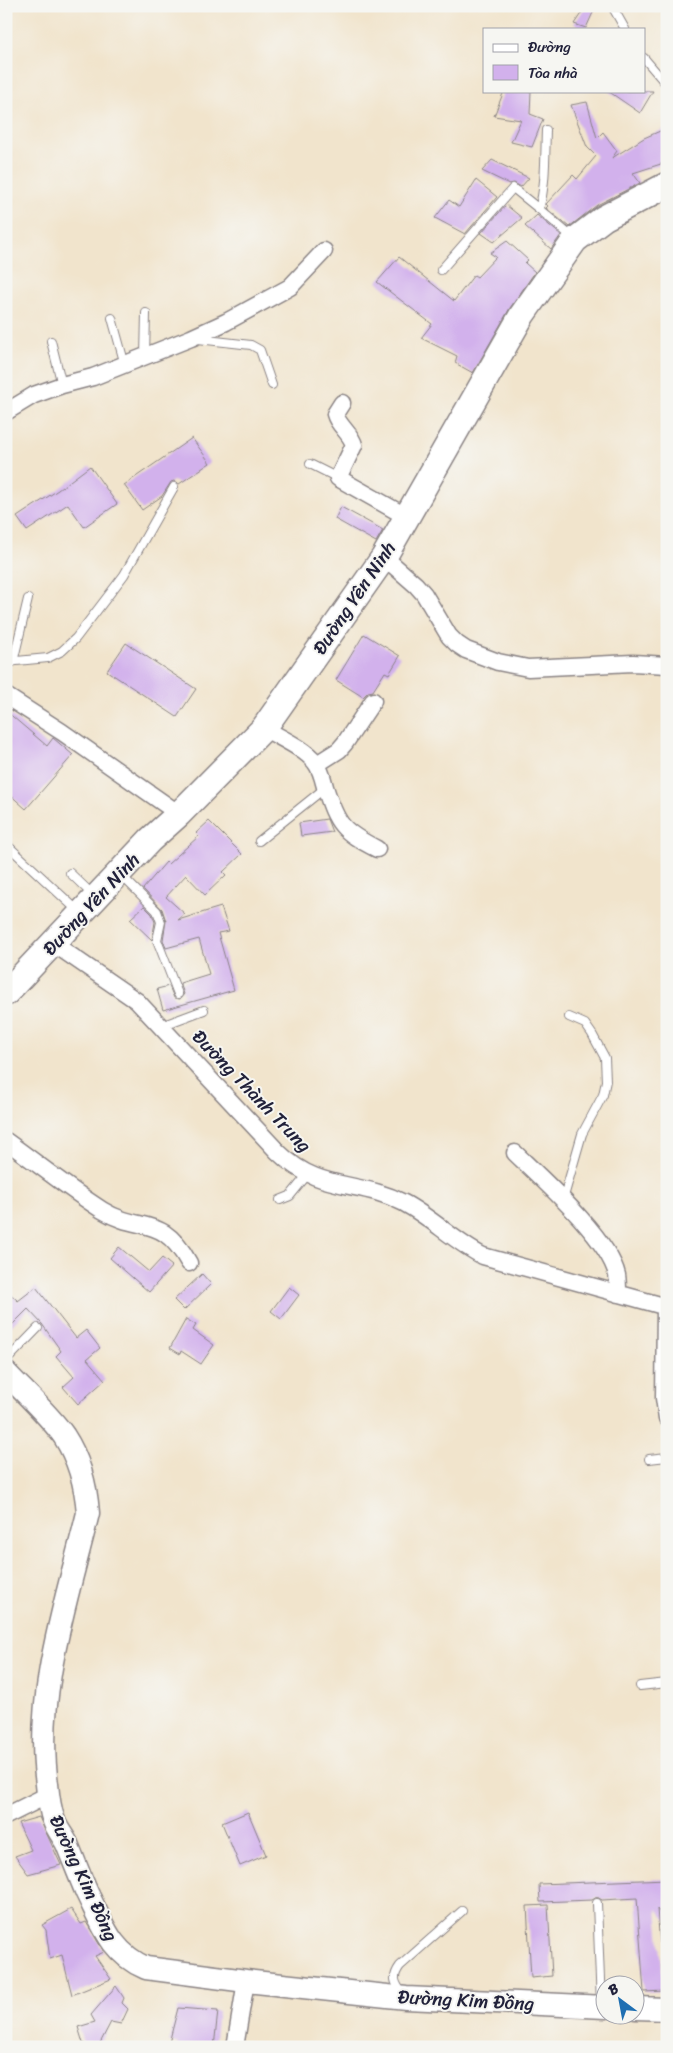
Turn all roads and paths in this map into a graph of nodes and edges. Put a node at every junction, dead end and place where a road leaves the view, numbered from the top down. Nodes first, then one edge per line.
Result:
1 (612, 6) edge
2 (624, 28) edge
3 (646, 60) edge
4 (667, 84) edge
5 (546, 130) dead end
6 (666, 189) edge
7 (539, 209) junction
8 (575, 240) junction
9 (324, 251) dead end
10 (441, 270) dead end
11 (146, 313) dead end
12 (112, 318) dead end
13 (191, 338) junction
14 (51, 341) dead end
15 (145, 357) junction
16 (125, 364) junction
17 (62, 385) junction
18 (272, 385) dead end
19 (342, 402) dead end
20 (6, 412) edge
21 (310, 464) dead end
22 (338, 478) junction
23 (174, 487) dead end
24 (407, 516) junction
25 (384, 558) junction
26 (28, 599) dead end
27 (10, 662) edge
28 (667, 665) edge
29 (6, 696) edge
30 (373, 701) dead end
31 (264, 728) junction
32 (317, 764) junction
33 (326, 788) junction
34 (179, 814) junction
35 (259, 841) dead end
36 (6, 844) edge
37 (377, 849) dead end
38 (70, 873) dead end
39 (120, 873) junction
40 (89, 906) junction
41 (54, 944) junction
42 (6, 993) edge
43 (178, 994) dead end
44 (204, 1010) dead end
45 (569, 1017) dead end
46 (161, 1026) junction
47 (6, 1140) edge
48 (515, 1153) dead end
49 (308, 1174) junction
50 (280, 1200) dead end
51 (563, 1200) junction
52 (190, 1263) dead end
53 (618, 1294) junction
54 (666, 1307) edge
55 (38, 1328) dead end
56 (6, 1361) edge
57 (6, 1373) edge
58 (667, 1418) edge
59 (667, 1457) edge
60 (649, 1459) dead end
61 (667, 1684) edge
62 (640, 1686) dead end
63 (48, 1795) junction
64 (6, 1816) edge
65 (597, 1903) dead end
66 (462, 1911) dead end
67 (601, 1976) edge
68 (246, 1981) junction
69 (406, 1998) junction
70 (596, 2007) edge
71 (646, 2008) edge
72 (667, 2009) edge
73 (235, 2047) edge

1 - 2 lane
3 - 4 lane
5 - 7 lane
6 - 8 main road, Đường Yên Ninh
7 - 8 lane
7 - 10 lane
8 - 24 main road, Đường Yên Ninh
9 - 13 street
11 - 15 lane
12 - 16 lane
13 - 15 street
13 - 18 lane
14 - 17 lane
15 - 16 street
16 - 17 street
17 - 20 street
19 - 22 street
21 - 22 lane
22 - 24 street
23 - 27 lane
24 - 25 main road, Đường Yên Ninh
25 - 28 street
25 - 31 main road, Đường Yên Ninh
26 - 27 lane
29 - 34 street
30 - 32 street
31 - 32 street
31 - 34 main road, Đường Yên Ninh
32 - 33 street
33 - 35 lane
33 - 37 street
34 - 39 main road, Đường Yên Ninh
36 - 40 lane
38 - 40 lane
39 - 40 main road, Đường Yên Ninh
39 - 43 lane
40 - 41 main road, Đường Yên Ninh
41 - 42 main road, Đường Yên Ninh
41 - 46 street, Đường Thành Trung
44 - 46 lane
45 - 51 lane
46 - 49 street, Đường Thành Trung
47 - 52 street
48 - 51 street
49 - 50 lane
49 - 53 street, Đường Thành Trung
51 - 53 street
53 - 54 street, Đường Thành Trung
54 - 58 street
55 - 56 lane
57 - 63 street, Đường Kim Đồng
59 - 60 lane
61 - 62 lane
63 - 64 street
63 - 68 street, Đường Kim Đồng
65 - 67 lane
66 - 69 lane
68 - 69 street, Đường Kim Đồng
68 - 73 street
69 - 70 street, Đường Kim Đồng
71 - 72 street

